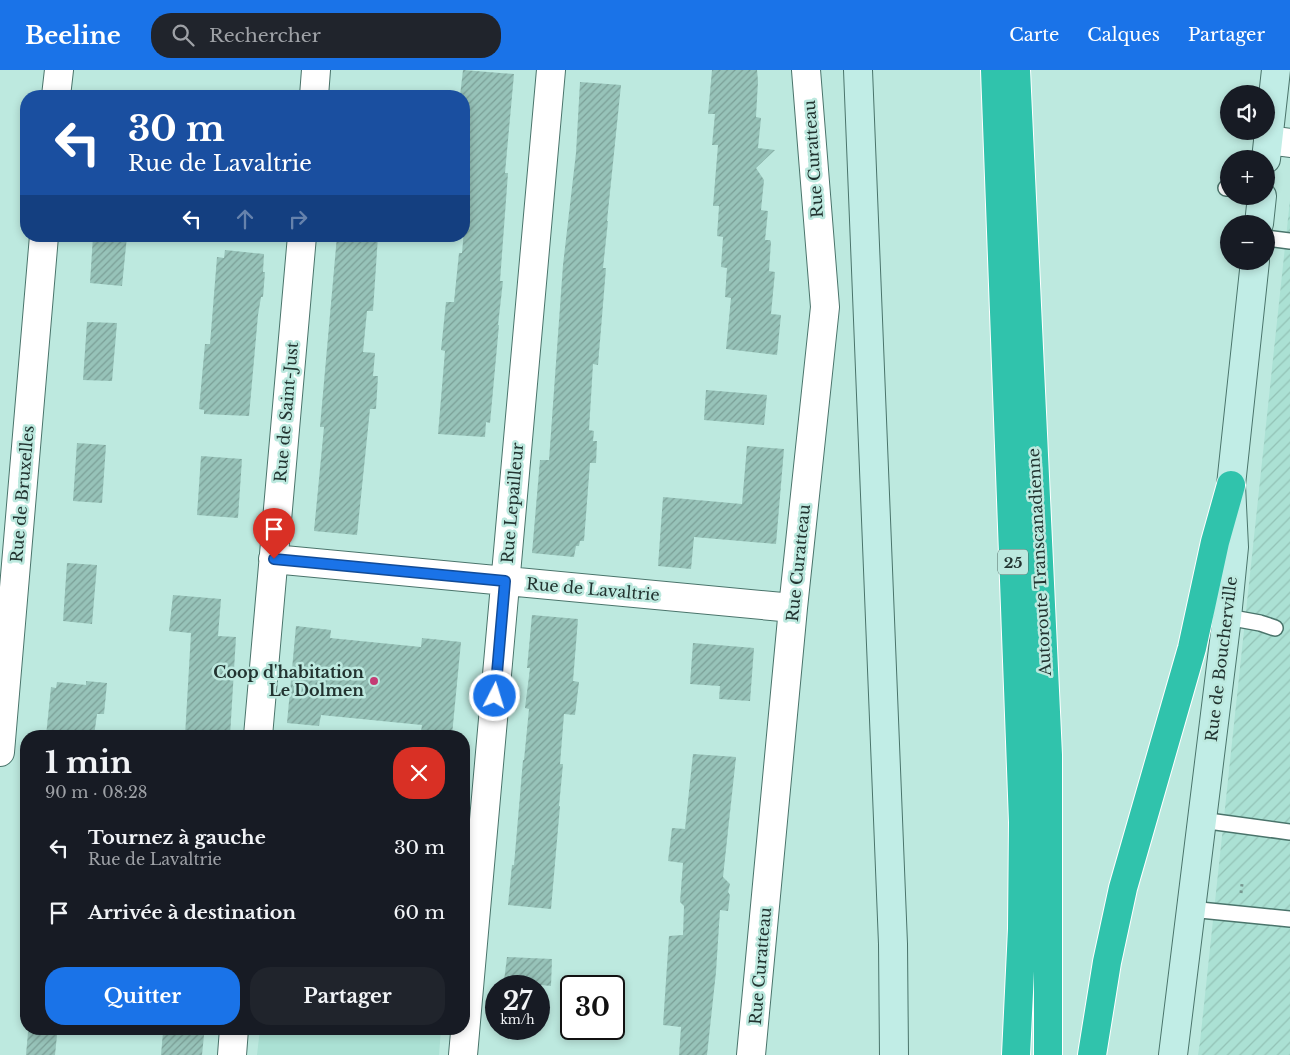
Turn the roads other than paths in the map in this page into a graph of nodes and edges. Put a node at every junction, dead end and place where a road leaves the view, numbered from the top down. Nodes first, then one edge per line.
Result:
1 (59, 70) edge
2 (316, 70) edge
3 (551, 70) edge
4 (806, 70) edge
5 (858, 70) edge
6 (995, 70) edge
7 (1016, 70) edge
8 (1276, 70) edge
9 (57, 90) edge
10 (314, 90) edge
11 (1275, 148) edge
12 (1275, 239) edge
13 (1290, 241) edge
14 (43, 242) edge
15 (301, 242) edge
16 (1254, 270) edge
17 (1231, 485) junction
18 (274, 559) junction
19 (505, 581) junction
20 (793, 608) junction
21 (1227, 617) junction
22 (1275, 628) dead end
23 (259, 730) edge
24 (0, 752) edge
25 (1201, 820) junction
26 (1290, 832) edge
27 (1022, 883) junction
28 (1190, 909) junction
29 (1290, 919) edge
30 (470, 976) edge
31 (234, 1035) edge
32 (465, 1035) edge
33 (232, 1055) edge
34 (463, 1055) edge
35 (751, 1055) edge
36 (894, 1055) edge
37 (1002, 1055) edge
38 (1016, 1055) edge
39 (1048, 1055) edge
40 (1092, 1055) edge
41 (1173, 1055) edge

1 - 9 street
2 - 10 street
3 - 19 street, Rue Lepailleur
4 - 20 street, Rue Curatteau
5 - 36 main road
6 - 27 highway, Autoroute Transcanadienne / 25
7 - 39 highway, Autoroute Transcanadienne / 25
8 - 11 main road
12 - 13 lane
14 - 24 street, Rue de Bruxelles
15 - 18 street, Rue de Saint-Just
16 - 17 main road, Rue de Boucherville
17 - 21 main road, Rue de Boucherville
17 - 40 highway
18 - 19 street, Rue de Lavaltrie
18 - 23 street, Rue de Saint-Just
19 - 20 street, Rue de Lavaltrie
19 - 30 street, Rue Lepailleur
20 - 35 street, Rue Curatteau
21 - 22 lane
21 - 25 main road, Rue de Boucherville
25 - 26 lane
25 - 28 main road, Rue de Boucherville
27 - 37 highway
27 - 38 highway, Autoroute Transcanadienne / 25
28 - 29 lane
28 - 41 main road, Rue de Boucherville
31 - 33 street
32 - 34 street, Rue Lepailleur

